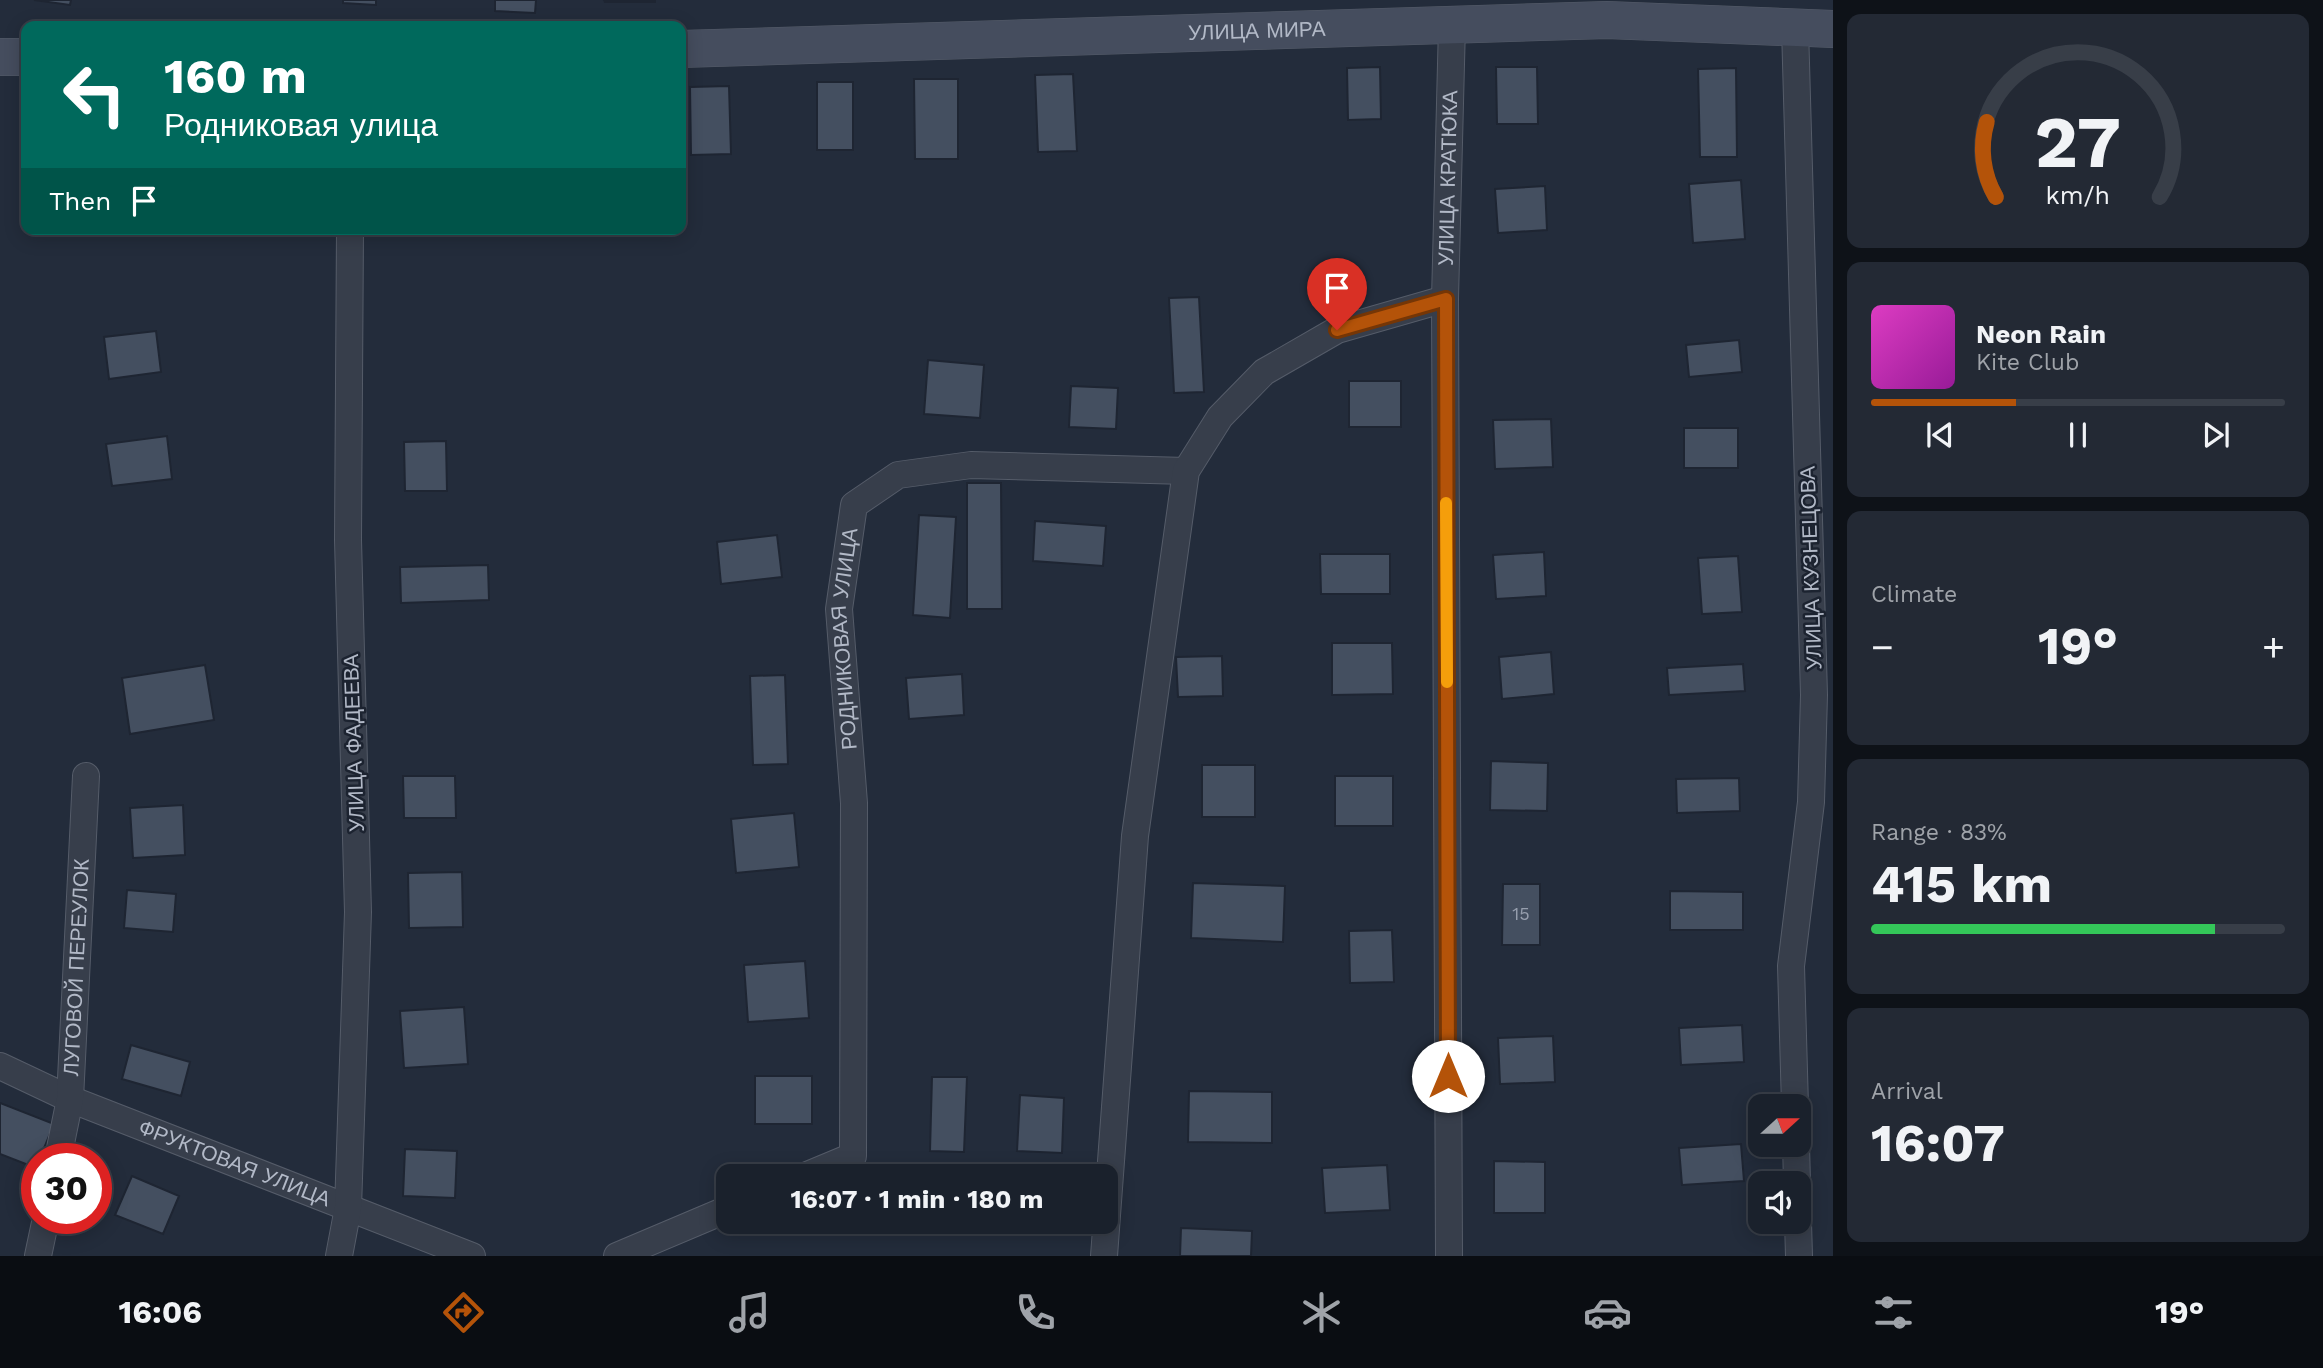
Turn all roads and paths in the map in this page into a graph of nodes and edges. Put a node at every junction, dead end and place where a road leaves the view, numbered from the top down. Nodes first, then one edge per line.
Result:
1 (1452, 25) junction
2 (1795, 28) junction
3 (1833, 29) edge
4 (686, 49) edge
5 (0, 57) edge
6 (21, 57) edge
7 (350, 235) edge
8 (1446, 299) junction
9 (1186, 471) junction
10 (86, 776) dead end
11 (0, 1066) edge
12 (1795, 1094) edge
13 (70, 1099) junction
14 (61, 1143) edge
15 (834, 1164) edge
16 (348, 1208) junction
17 (716, 1214) edge
18 (43, 1234) edge
19 (1798, 1234) edge
20 (38, 1256) edge
21 (339, 1256) edge
22 (472, 1256) edge
23 (617, 1256) edge
24 (1104, 1256) edge
25 (1449, 1256) edge
26 (1799, 1256) edge

1 - 2 street, УЛИЦА МИРА
1 - 4 street, УЛИЦА МИРА
1 - 8 street, УЛИЦА КРАТЮКА
2 - 3 street, УЛИЦА МИРА
2 - 12 street, УЛИЦА КУЗНЕЦОВА
5 - 6 street
7 - 16 street, УЛИЦА ФАДЕЕВА
8 - 9 street
8 - 25 street, УЛИЦА КРАТЮКА
9 - 15 street, РОДНИКОВАЯ УЛИЦА
9 - 24 street
10 - 13 street, ЛУГОВОЙ ПЕРЕУЛОК
11 - 13 street, ФРУКТОВАЯ УЛИЦА
13 - 14 street, ЛУГОВОЙ ПЕРЕУЛОК
13 - 16 street, ФРУКТОВАЯ УЛИЦА
16 - 21 street, УЛИЦА ФАДЕЕВА
16 - 22 street, ФРУКТОВАЯ УЛИЦА
17 - 23 street
18 - 20 street
19 - 26 street

